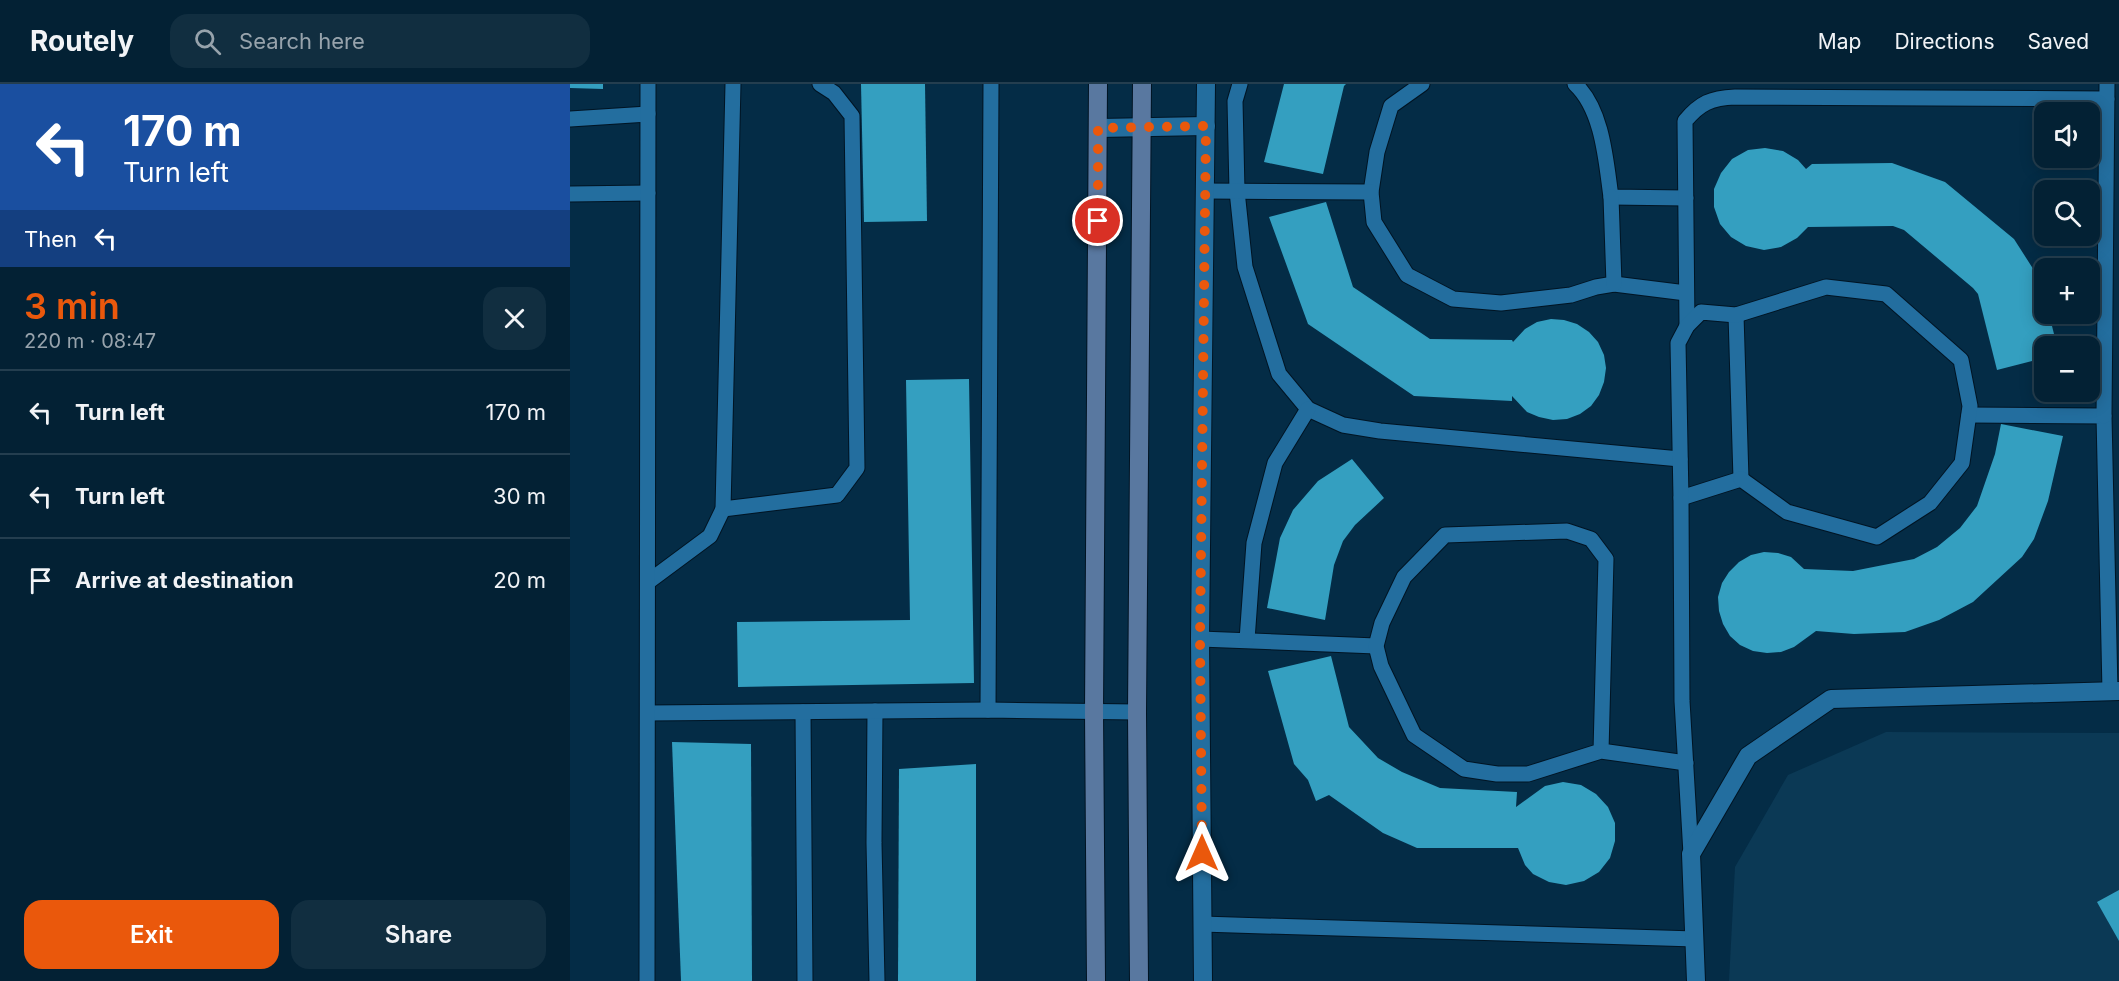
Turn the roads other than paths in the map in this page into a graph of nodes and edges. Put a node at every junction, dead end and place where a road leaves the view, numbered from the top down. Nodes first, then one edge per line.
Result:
1 (648, 84) edge
2 (733, 84) edge
3 (820, 84) edge
4 (991, 84) edge
5 (1098, 84) edge
6 (1142, 84) edge
7 (1206, 84) edge
8 (1240, 84) edge
9 (1422, 84) edge
10 (1575, 84) edge
11 (2107, 91) edge
12 (648, 114) junction
13 (570, 119) edge
14 (1141, 126) junction
15 (1206, 126) junction
16 (1098, 128) junction
17 (1206, 191) junction
18 (1237, 191) junction
19 (1371, 192) junction
20 (648, 193) junction
21 (570, 194) edge
22 (1611, 197) junction
23 (1686, 198) junction
24 (1614, 284) junction
25 (1686, 293) junction
26 (1736, 315) junction
27 (1687, 326) junction
28 (2112, 375) edge
29 (1308, 410) junction
30 (1969, 415) junction
31 (2104, 416) junction
32 (1680, 459) junction
33 (1741, 479) junction
34 (1682, 498) junction
35 (723, 509) junction
36 (648, 582) junction
37 (1200, 639) junction
38 (1247, 640) junction
39 (1376, 646) junction
40 (2115, 691) edge
41 (988, 710) junction
42 (875, 711) junction
43 (803, 712) junction
44 (1094, 712) junction
45 (1137, 712) junction
46 (648, 713) junction
47 (1601, 751) junction
48 (1686, 763) junction
49 (1691, 854) junction
50 (1202, 924) junction
51 (1695, 939) junction
52 (647, 981) edge
53 (806, 981) edge
54 (877, 981) edge
55 (1096, 981) edge
56 (1140, 981) edge
57 (1203, 981) edge
58 (1696, 981) edge

1 - 12 lane
2 - 35 lane
3 - 35 lane
4 - 41 lane
5 - 16 street
6 - 14 street
7 - 15 street
8 - 18 lane
9 - 19 lane
10 - 22 lane
11 - 23 lane
11 - 28 lane
12 - 13 lane
12 - 20 lane
14 - 15 street
14 - 16 street
14 - 45 street
15 - 17 street
16 - 44 street
17 - 18 lane
17 - 37 street
18 - 19 lane
18 - 29 lane
19 - 24 lane
20 - 21 lane
20 - 36 lane
22 - 23 lane
22 - 24 lane
23 - 25 lane
24 - 25 lane
25 - 27 lane
26 - 27 lane
26 - 30 lane
26 - 33 lane
27 - 32 lane
28 - 31 lane
29 - 32 lane
29 - 38 lane
30 - 31 lane
30 - 33 lane
31 - 40 lane
32 - 34 lane
33 - 34 lane
34 - 48 lane
35 - 36 lane
36 - 46 lane
37 - 38 lane
37 - 50 street
38 - 39 lane
39 - 47 lane
39 - 47 lane
40 - 49 street
41 - 42 lane
41 - 44 lane
42 - 43 lane
42 - 54 lane
43 - 46 lane
43 - 53 lane
44 - 45 lane
44 - 55 street
45 - 56 street
46 - 52 lane
47 - 48 lane
48 - 49 lane
49 - 51 street
50 - 51 lane
50 - 57 street
51 - 58 street

